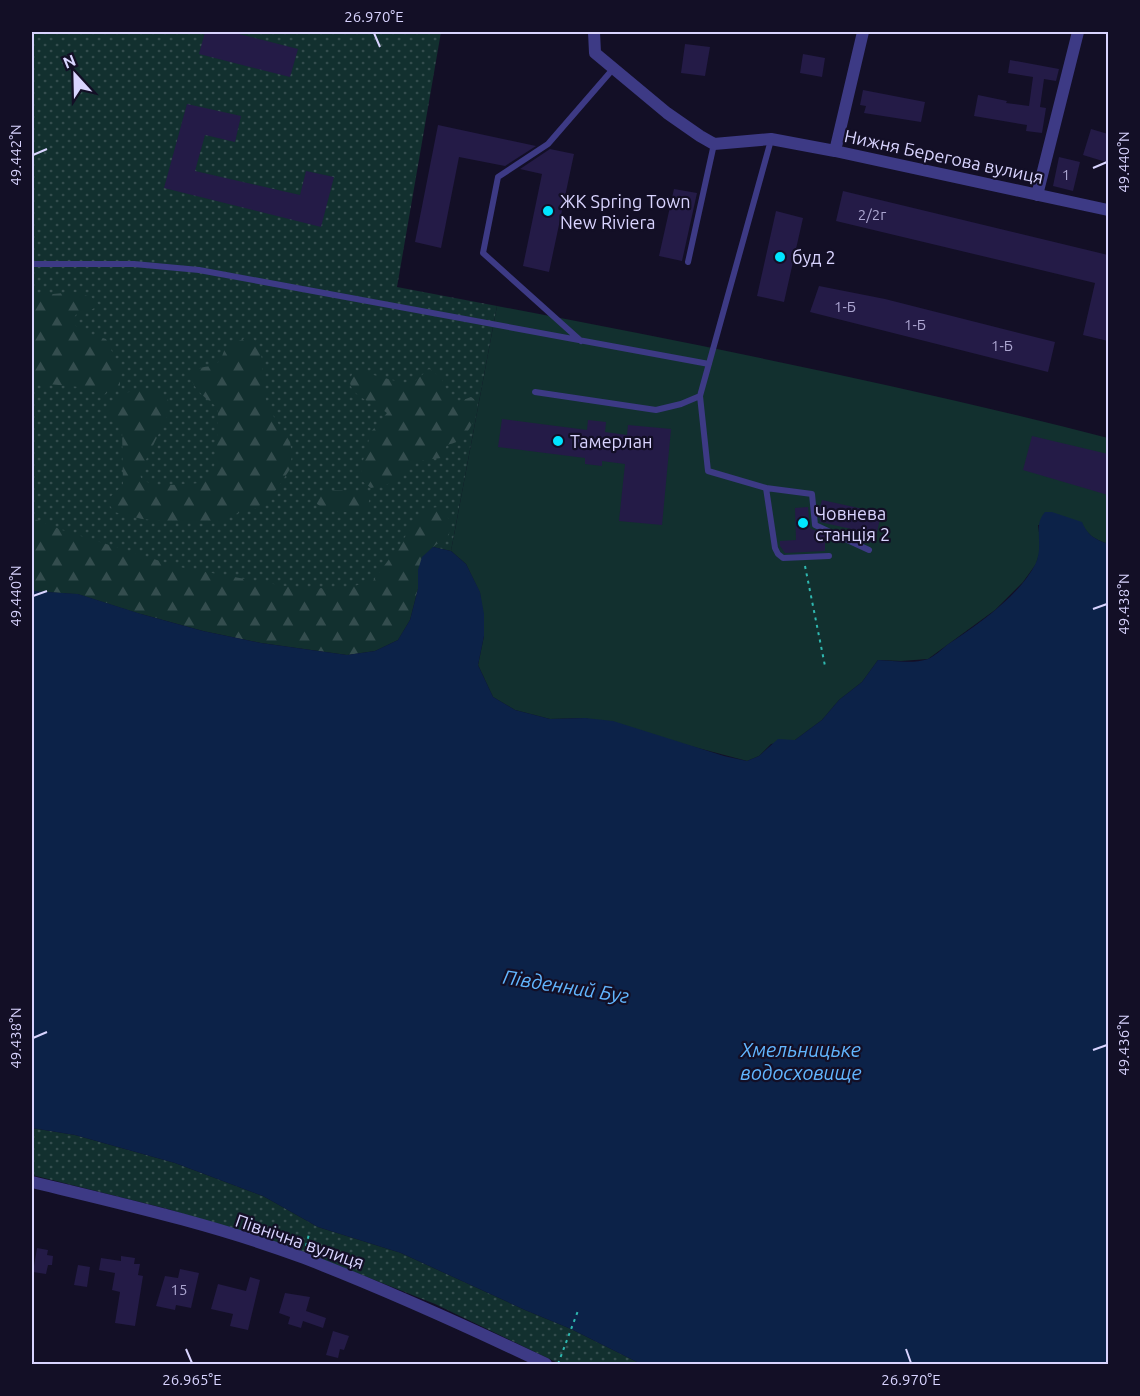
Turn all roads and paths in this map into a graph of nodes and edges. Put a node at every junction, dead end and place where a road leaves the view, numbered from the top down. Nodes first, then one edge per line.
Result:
1 (594, 32) edge
2 (863, 32) edge
3 (1078, 32) edge
4 (613, 69) junction
5 (771, 139) junction
6 (714, 144) junction
7 (835, 151) junction
8 (1037, 195) junction
9 (1108, 210) edge
10 (688, 262) dead end
11 (32, 264) edge
12 (582, 341) junction
13 (709, 364) junction
14 (536, 392) dead end
15 (700, 396) junction
16 (766, 488) junction
17 (869, 550) dead end
18 (829, 556) dead end
19 (803, 557) junction
20 (825, 666) dead end
21 (32, 1182) edge
22 (579, 1308) dead end
23 (546, 1365) edge
24 (558, 1365) edge

1 - 4 street
2 - 7 street
3 - 8 street
4 - 6 street
4 - 12 lane
5 - 6 street, Нижня Берегова вулиця
5 - 7 street, Нижня Берегова вулиця
5 - 13 lane
6 - 10 lane
7 - 8 street, Нижня Берегова вулиця
8 - 9 street, Нижня Берегова вулиця
11 - 12 lane
12 - 13 lane
13 - 15 lane
14 - 15 lane
15 - 16 lane
16 - 17 lane
16 - 19 lane
18 - 19 lane
19 - 20 path
21 - 23 street, Північна вулиця
22 - 24 path

